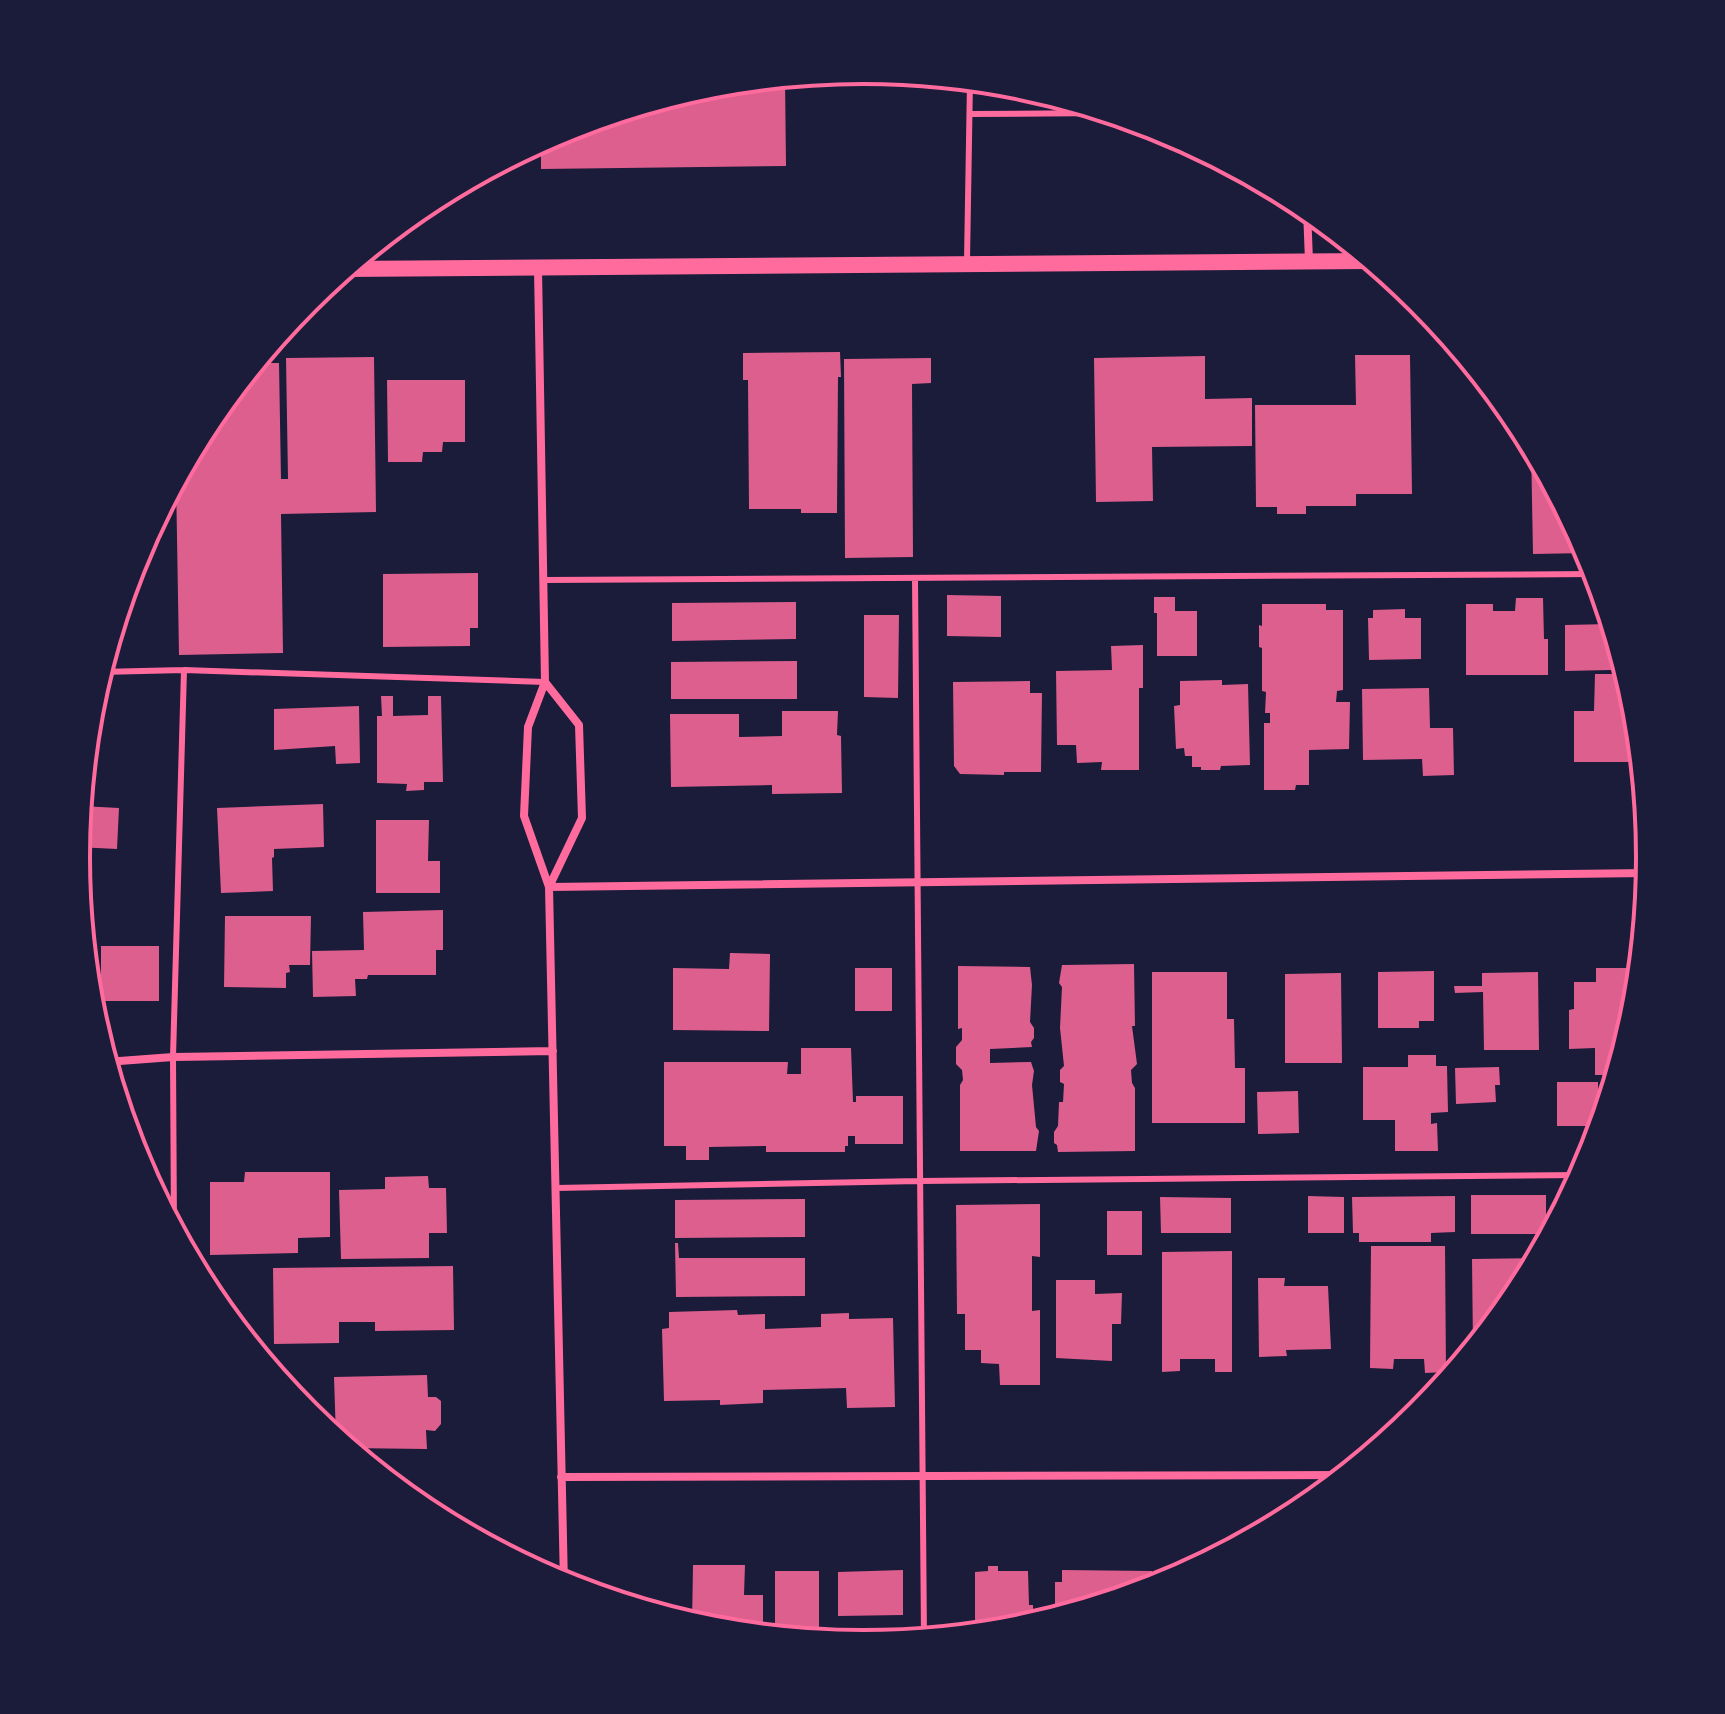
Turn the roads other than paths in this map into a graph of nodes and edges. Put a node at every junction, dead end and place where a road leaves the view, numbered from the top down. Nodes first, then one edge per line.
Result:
1 (970, 92) edge
2 (1073, 113) edge
3 (970, 114) junction
4 (1308, 225) edge
5 (1354, 261) edge
6 (1309, 262) junction
7 (967, 264) junction
8 (538, 267) junction
9 (362, 269) edge
10 (1582, 574) edge
11 (915, 578) junction
12 (544, 580) junction
13 (184, 670) junction
14 (112, 672) edge
15 (545, 682) junction
16 (1635, 873) edge
17 (918, 882) junction
18 (549, 887) junction
19 (553, 1051) junction
20 (173, 1057) junction
21 (117, 1061) edge
22 (1567, 1175) edge
23 (920, 1181) junction
24 (556, 1188) junction
25 (174, 1208) edge
26 (922, 1475) junction
27 (1326, 1475) edge
28 (561, 1477) junction
29 (564, 1569) edge
30 (924, 1627) edge

1 - 3 lane
2 - 3 lane
3 - 7 lane
4 - 6 street
5 - 6 main road
6 - 7 main road
7 - 8 main road
8 - 9 main road
8 - 12 street
10 - 11 lane
11 - 12 lane
11 - 17 lane
12 - 15 street
13 - 14 lane
13 - 15 lane
13 - 20 lane
15 - 18 street
15 - 18 street
16 - 17 street
17 - 18 street
17 - 23 lane
18 - 19 street
19 - 20 street
19 - 24 street
20 - 21 street
20 - 25 lane
22 - 23 lane
23 - 24 lane
23 - 26 lane
24 - 28 street
26 - 27 street
26 - 28 street
26 - 30 lane
28 - 29 street

